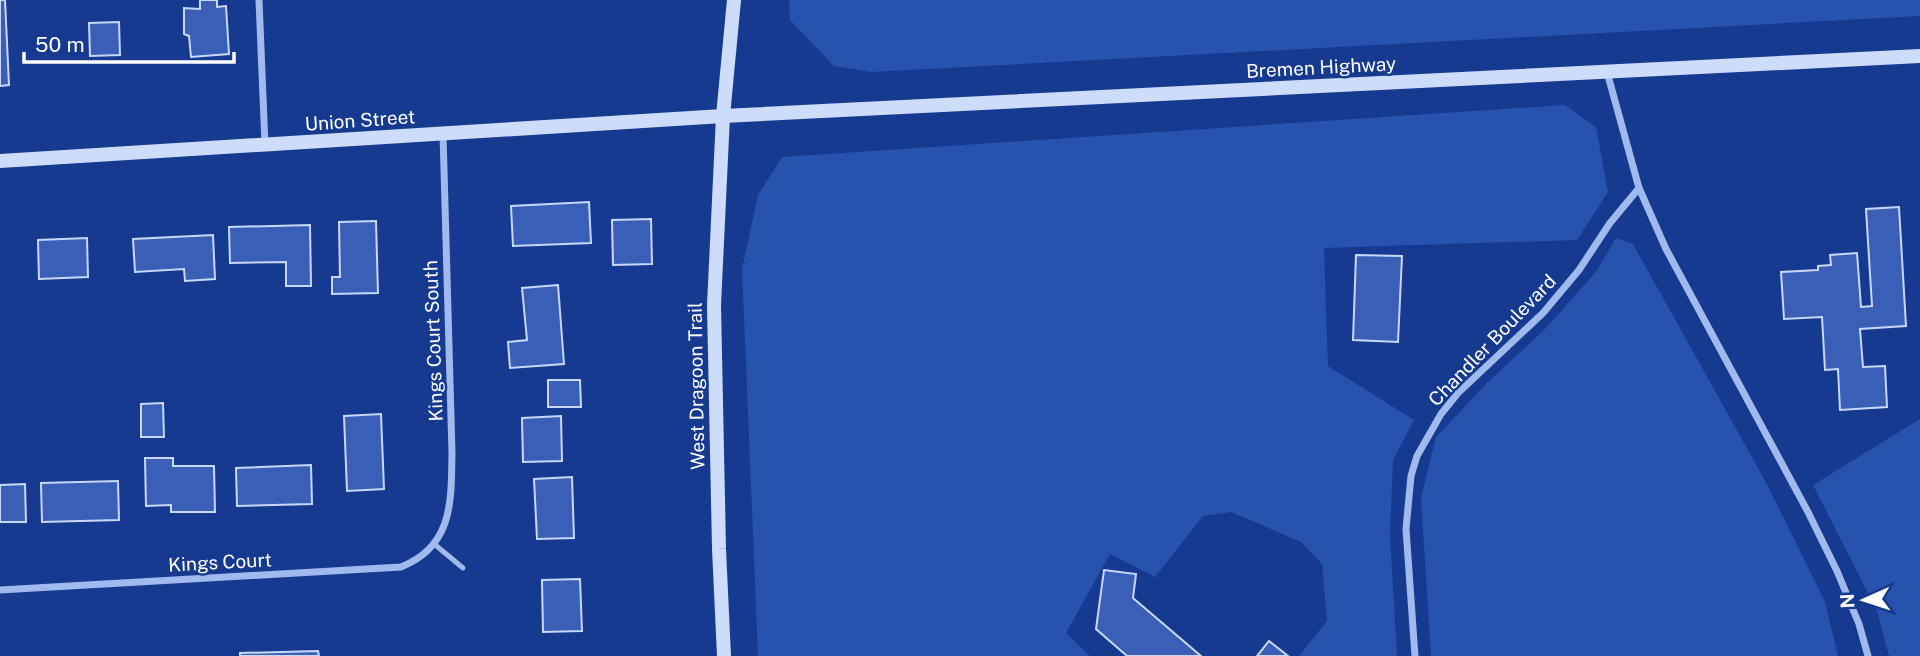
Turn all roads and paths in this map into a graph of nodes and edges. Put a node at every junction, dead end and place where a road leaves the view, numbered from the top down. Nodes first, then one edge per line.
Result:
1 (259, 0) edge
2 (734, 0) edge
3 (1920, 57) edge
4 (1607, 72) junction
5 (723, 116) junction
6 (443, 134) junction
7 (265, 145) junction
8 (0, 161) edge
9 (1639, 188) junction
10 (433, 542) junction
11 (463, 568) dead end
12 (0, 590) edge
13 (724, 656) edge
14 (1415, 656) edge
15 (1868, 656) edge

1 - 7 street
2 - 5 main road, West Dragoon Trail
3 - 4 main road, Bremen Highway
4 - 5 main road, Bremen Highway
4 - 9 street
5 - 6 main road, Union Street
5 - 13 main road, West Dragoon Trail
6 - 7 main road, Union Street
6 - 10 street, Kings Court South
7 - 8 main road, Union Street
9 - 14 street, Chandler Boulevard
9 - 15 street
10 - 11 lane
10 - 12 street, Kings Court

